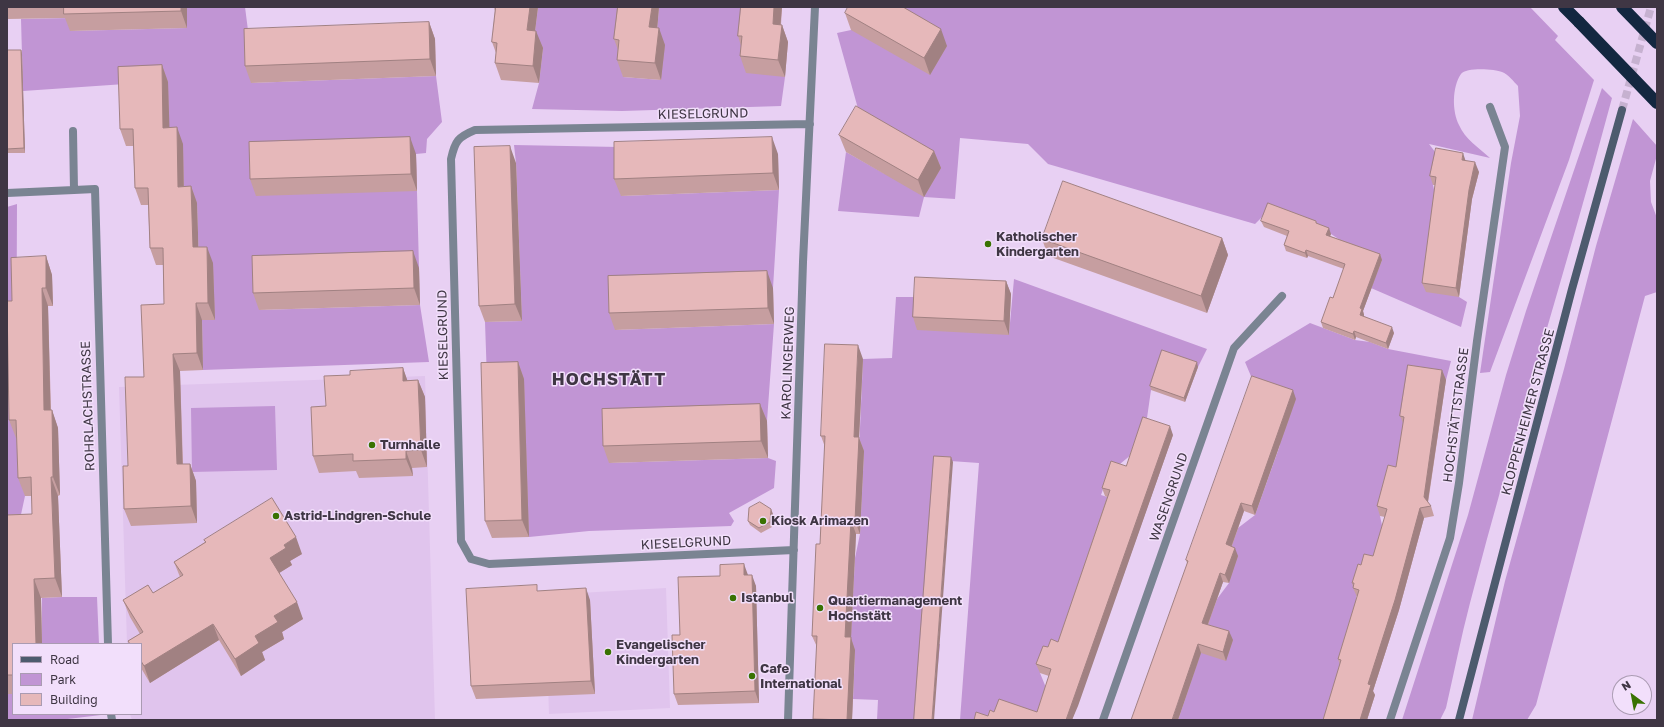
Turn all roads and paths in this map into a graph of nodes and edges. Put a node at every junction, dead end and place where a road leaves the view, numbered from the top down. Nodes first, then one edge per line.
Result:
1 (815, 7) edge
2 (1564, 7) edge
3 (1622, 7) edge
4 (1657, 43) edge
5 (1657, 103) edge
6 (1490, 107) dead end
7 (1622, 110) tunnel mouth
8 (810, 124) junction
9 (73, 131) dead end
10 (74, 190) junction
11 (7, 193) edge
12 (1282, 296) dead end
13 (794, 550) junction
14 (108, 643) edge
15 (788, 720) edge
16 (1103, 720) edge
17 (1390, 720) edge
18 (1458, 720) edge

1 - 8 street, KAROLINGERWEG
2 - 5 highway, bridge
3 - 4 highway, bridge
6 - 17 street, HOCHSTÄTTSTRASSE
7 - 18 main road, KLOPPENHEIMER STRASSE
8 - 13 street, KAROLINGERWEG
8 - 13 street, KIESELGRUND
9 - 10 street
10 - 11 street, ROHRLACHSTRASSE
10 - 14 street, ROHRLACHSTRASSE
12 - 16 street, WASENGRUND
13 - 15 street, KAROLINGERWEG

